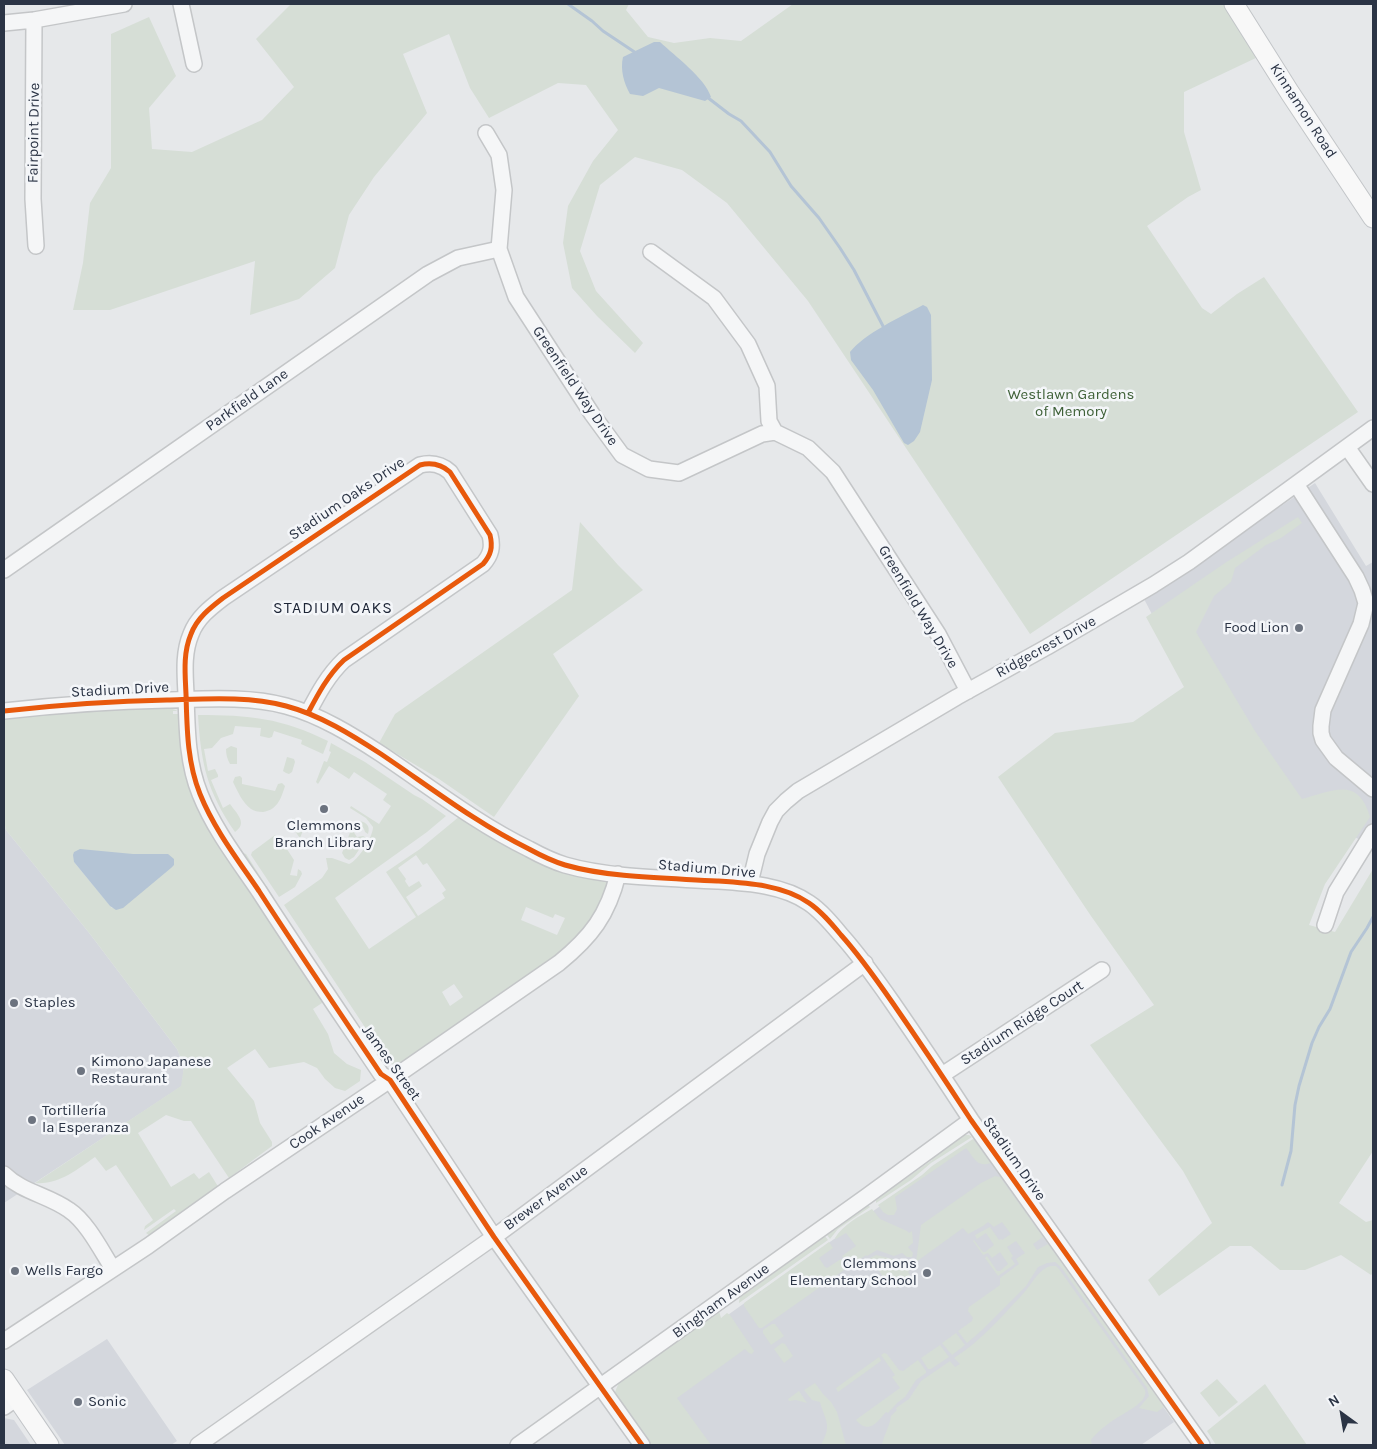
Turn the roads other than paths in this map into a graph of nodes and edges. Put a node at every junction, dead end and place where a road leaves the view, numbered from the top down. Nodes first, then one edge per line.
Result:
1 (124, 4) edge
2 (181, 4) edge
3 (1234, 4) edge
4 (34, 20) junction
5 (4, 23) edge
6 (194, 64) dead end
7 (486, 133) dead end
8 (1373, 218) edge
9 (36, 246) dead end
10 (499, 249) junction
11 (651, 252) dead end
12 (1373, 428) edge
13 (774, 432) junction
14 (1347, 447) junction
15 (1296, 484) junction
16 (1373, 484) edge
17 (4, 570) edge
18 (968, 691) junction
19 (186, 699) junction
20 (4, 711) edge
21 (308, 713) junction
22 (1373, 789) edge
23 (1373, 832) edge
24 (618, 874) junction
25 (750, 883) junction
26 (1325, 925) dead end
27 (865, 963) junction
28 (1102, 970) dead end
29 (942, 1075) junction
30 (390, 1080) junction
31 (971, 1120) junction
32 (4, 1174) edge
33 (494, 1237) junction
34 (114, 1269) junction
35 (4, 1342) edge
36 (4, 1379) edge
37 (600, 1387) junction
38 (10, 1402) edge
39 (48, 1445) edge
40 (198, 1445) edge
41 (518, 1445) edge
42 (642, 1445) edge
43 (1202, 1445) edge

1 - 4 street
2 - 6 street
3 - 8 main road, Kinnamon Road
4 - 5 street
4 - 9 street, Fairpoint Drive
7 - 10 street, Greenfield Way Drive
10 - 13 street, Greenfield Way Drive
10 - 17 street, Parkfield Lane
11 - 13 street
12 - 14 street, Ridgecrest Drive
13 - 18 street, Greenfield Way Drive
14 - 15 street, Ridgecrest Drive
14 - 16 street
15 - 18 street, Ridgecrest Drive
15 - 22 street
18 - 25 street, Ridgecrest Drive
19 - 20 street, Stadium Drive
19 - 21 street, Stadium Drive
19 - 21 street, Stadium Oaks Drive
19 - 30 street, James Street
21 - 24 street, Stadium Drive
23 - 26 street
24 - 25 street, Stadium Drive
24 - 30 street, Cook Avenue
25 - 27 street, Stadium Drive
27 - 29 street, Stadium Drive
27 - 33 street, Brewer Avenue
28 - 29 street, Stadium Ridge Court
29 - 31 street, Stadium Drive
30 - 33 street, James Street
30 - 34 street, Cook Avenue
31 - 37 street, Bingham Avenue
31 - 43 street, Stadium Drive
32 - 34 street
33 - 37 street, James Street
33 - 40 street, Brewer Avenue
34 - 35 street, Cook Avenue
36 - 38 main road
37 - 41 street, Bingham Avenue
37 - 42 street, James Street
38 - 39 main road

